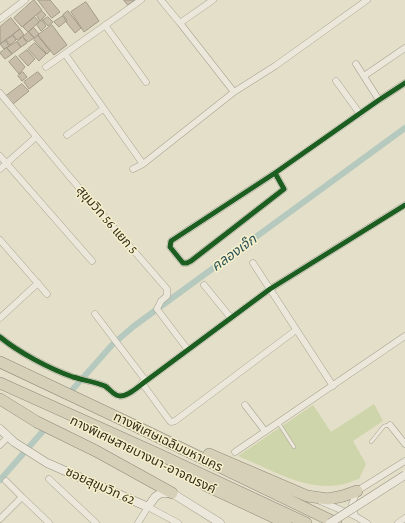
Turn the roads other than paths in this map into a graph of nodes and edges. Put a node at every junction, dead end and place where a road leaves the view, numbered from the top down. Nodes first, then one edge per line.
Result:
1 (25, 0) edge
2 (141, 0) edge
3 (161, 0) edge
4 (213, 0) edge
5 (367, 0) edge
6 (0, 19) edge
7 (180, 23) junction
8 (105, 25) junction
9 (405, 48) edge
10 (65, 54) junction
11 (356, 64) dead end
12 (46, 67) dead end
13 (364, 76) junction
14 (336, 81) dead end
15 (146, 82) dead end
16 (405, 84) edge
17 (234, 92) junction
18 (0, 93) edge
19 (2, 100) edge
20 (379, 100) junction
21 (103, 109) junction
22 (360, 114) junction
23 (67, 135) dead end
24 (36, 137) junction
25 (0, 156) edge
26 (6, 164) junction
27 (143, 164) junction
28 (0, 169) edge
29 (133, 169) dead end
30 (276, 173) junction
31 (405, 205) edge
32 (0, 240) edge
33 (92, 261) dead end
34 (253, 263) dead end
35 (38, 283) junction
36 (204, 285) dead end
37 (270, 289) junction
38 (47, 294) dead end
39 (95, 314) dead end
40 (0, 318) edge
41 (231, 318) junction
42 (296, 330) junction
43 (405, 336) edge
44 (0, 337) edge
45 (188, 350) junction
46 (0, 362) edge
47 (0, 369) edge
48 (144, 382) junction
49 (0, 383) edge
50 (333, 386) junction
51 (0, 388) edge
52 (0, 399) edge
53 (245, 405) dead end
54 (127, 422) junction
55 (278, 422) junction
56 (390, 425) joint
57 (0, 429) edge
58 (265, 431) junction
59 (8, 438) junction
60 (371, 442) dead end
61 (405, 444) edge
62 (0, 445) edge
63 (294, 447) dead end
64 (235, 452) dead end
65 (405, 461) edge
66 (405, 475) edge
67 (49, 479) dead end
68 (6, 482) dead end
69 (357, 491) junction
70 (172, 492) junction
71 (307, 496) junction
72 (22, 497) junction
73 (148, 507) junction
74 (354, 516) junction
75 (405, 518) edge
76 (0, 519) edge
77 (49, 523) edge
78 (96, 523) edge
79 (138, 523) edge
80 (178, 523) edge
81 (220, 523) edge
82 (286, 523) edge
83 (306, 523) edge
84 (325, 523) edge
85 (330, 523) edge
86 (336, 523) edge
87 (367, 523) edge
88 (398, 523) edge

1 - 6 street
2 - 8 street
3 - 7 street
4 - 7 street
5 - 17 street
7 - 17 street
8 - 10 street
8 - 15 street
9 - 13 street
10 - 12 street
10 - 21 street
11 - 13 street
13 - 20 street
14 - 22 street
16 - 20 street
17 - 27 street
18 - 19 street, สุขุมวิท 56 แยก 5
19 - 24 street, สุขุมวิท 56 แยก 5
20 - 22 street
21 - 23 street
21 - 27 street
22 - 30 street
24 - 26 street
24 - 45 street, สุขุมวิท 56 แยก 5
25 - 26 street
26 - 28 street
26 - 33 street
27 - 29 street
30 - 30 street
31 - 37 street
32 - 35 street
34 - 37 street
35 - 38 street
35 - 40 street
36 - 41 street
37 - 41 street
37 - 42 street
39 - 48 street
41 - 45 street
42 - 48 street
42 - 50 street
43 - 50 street
44 - 48 street
45 - 48 street
46 - 54 highway, ทางพิเศษเฉลิมมหานคร
47 - 84 highway, ทางพิเศษสายบางนา-อาจณรงค์
49 - 83 highway, ทางพิเศษเฉลิมมหานคร
50 - 55 street
51 - 82 highway, ทางพิเศษสายบางนา-อาจณรงค์
52 - 70 highway
53 - 58 street
54 - 71 highway
54 - 86 highway, ทางพิเศษเฉลิมมหานคร
55 - 58 street
55 - 63 lane
56 - 60 lane
56 - 61 street
57 - 59 street, ซอยสุขุมวิท 62
58 - 64 street
59 - 62 street
59 - 73 street, ซอยสุขุมวิท 62
65 - 69 street
66 - 85 street, bridge
67 - 78 street
68 - 72 street
69 - 71 highway
69 - 74 street
70 - 73 street, ซอยสุขุมวิท 62
70 - 81 street
71 - 74 street
72 - 76 street
72 - 77 street
73 - 79 street
73 - 80 street
74 - 87 street
75 - 88 street

